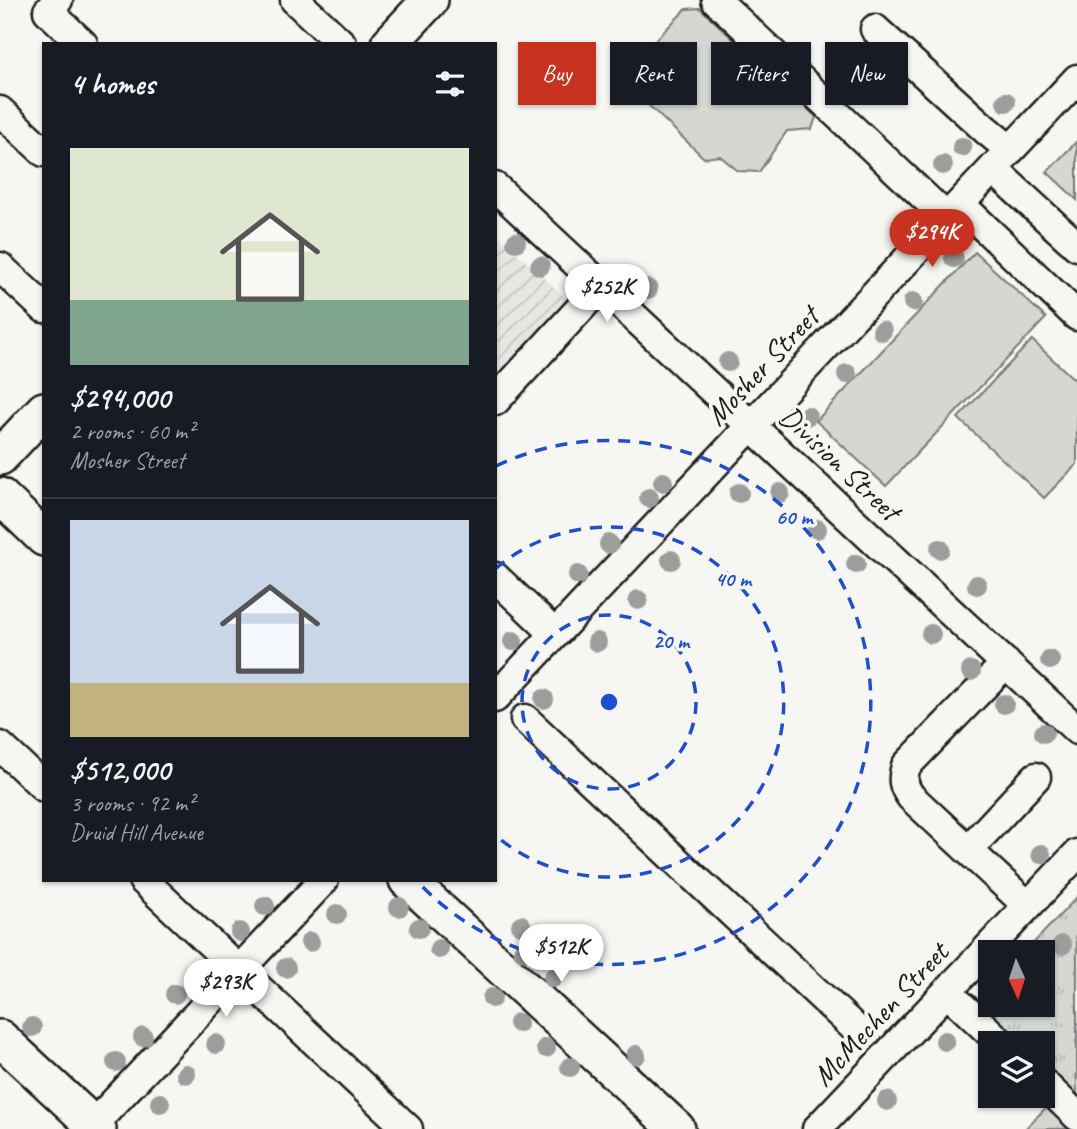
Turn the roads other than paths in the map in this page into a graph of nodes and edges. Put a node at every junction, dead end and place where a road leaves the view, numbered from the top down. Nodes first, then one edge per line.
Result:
1 (58, 0) edge
2 (295, 0) edge
3 (430, 0) edge
4 (716, 0) edge
5 (875, 29) dead end
6 (81, 42) edge
7 (340, 42) edge
8 (391, 42) edge
9 (1077, 79) edge
10 (0, 111) edge
11 (42, 150) edge
12 (1002, 159) junction
13 (497, 189) edge
14 (953, 211) junction
15 (1077, 246) edge
16 (0, 267) edge
17 (601, 286) junction
18 (42, 305) edge
19 (1077, 316) edge
20 (497, 399) edge
21 (42, 412) edge
22 (751, 426) junction
23 (0, 457) edge
24 (0, 496) edge
25 (42, 536) edge
26 (497, 579) edge
27 (555, 634) junction
28 (1006, 663) junction
29 (497, 696) edge
30 (525, 719) dead end
31 (1077, 730) edge
32 (0, 746) edge
33 (1036, 777) dead end
34 (42, 786) edge
35 (968, 850) junction
36 (1077, 853) edge
37 (145, 882) edge
38 (322, 882) edge
39 (410, 882) edge
40 (1028, 906) junction
41 (239, 970) junction
42 (947, 992) junction
43 (858, 1031) dead end
44 (988, 1031) edge
45 (0, 1038) edge
46 (1055, 1095) edge
47 (1077, 1116) edge
48 (93, 1128) edge
49 (408, 1129) edge
50 (677, 1129) edge
51 (817, 1129) edge

1 - 6 street
2 - 7 street
3 - 8 main road
4 - 14 street
5 - 12 street
9 - 12 street, Mosher Street
10 - 11 street
12 - 14 street, Mosher Street
12 - 15 street
13 - 17 street, Division Street
14 - 19 street
14 - 22 street, Mosher Street
16 - 18 street
17 - 20 street
17 - 22 street, Division Street
21 - 23 main road
22 - 27 street, Mosher Street
22 - 28 street, Division Street
24 - 25 main road
26 - 27 street
27 - 29 street, Mosher Street
28 - 31 street, Division Street
28 - 35 street
30 - 43 street
32 - 34 street
33 - 35 street
35 - 40 street
36 - 40 street, McMechen Street
37 - 41 street
38 - 41 street
39 - 50 main road
40 - 42 street, McMechen Street
41 - 48 street
41 - 49 street
42 - 44 street
42 - 51 street, McMechen Street
45 - 48 main road
46 - 47 street

